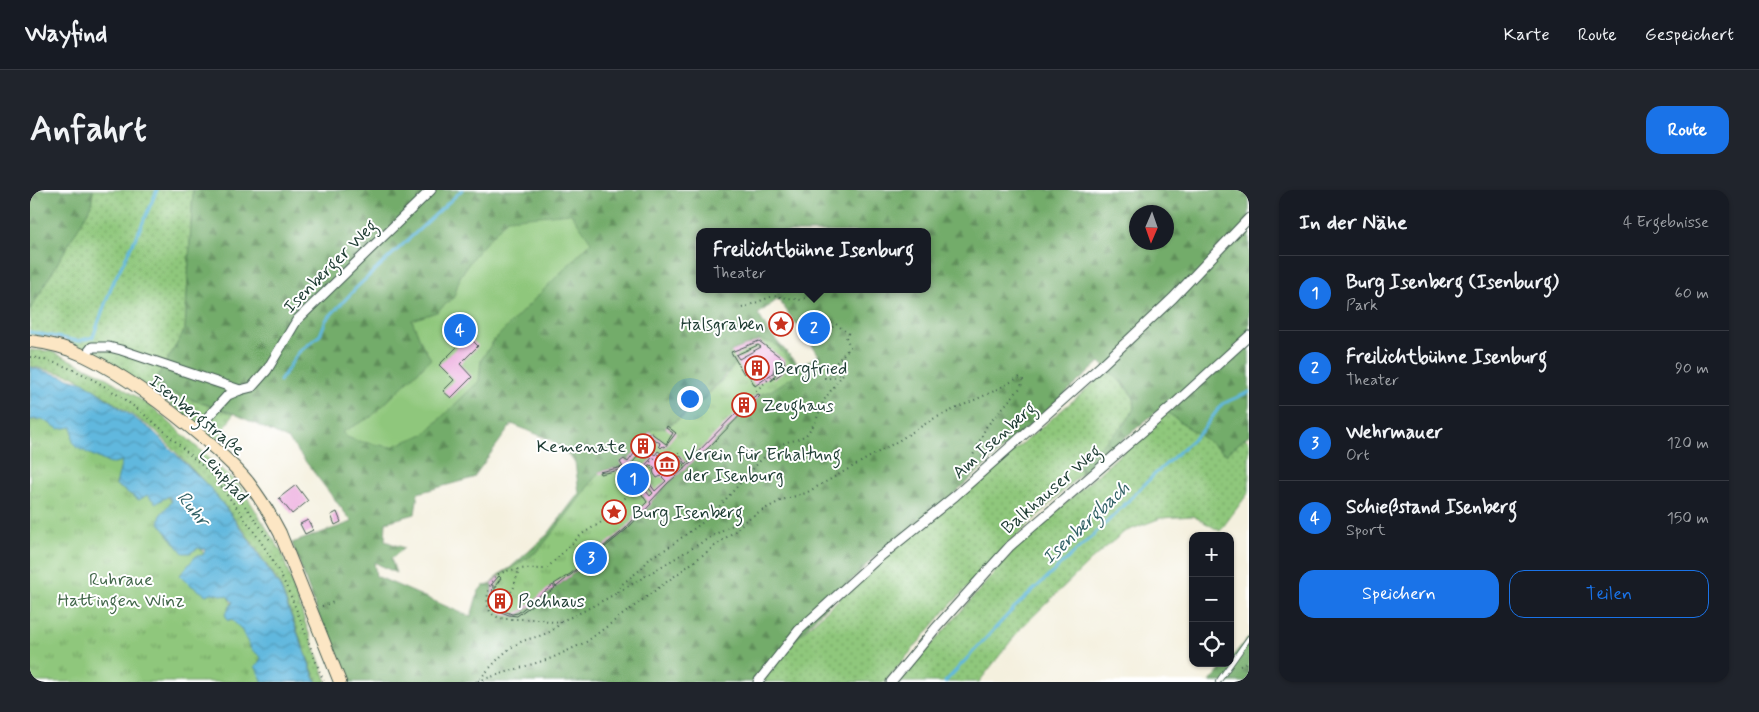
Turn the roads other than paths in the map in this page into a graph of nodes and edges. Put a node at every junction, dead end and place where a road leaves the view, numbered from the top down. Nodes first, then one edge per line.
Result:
1 (431, 190) edge
2 (1249, 218) edge
3 (1249, 336) edge
4 (30, 341) edge
5 (85, 356) junction
6 (240, 390) junction
7 (195, 431) junction
8 (1249, 638) edge
9 (340, 682) edge
10 (758, 682) edge
11 (891, 682) edge
12 (1218, 682) edge

1 - 6 street, Isenberger Weg
2 - 10 street, Am Isenberg
3 - 11 street, Balkhauser Weg
4 - 5 main road, Isenbergstraße
5 - 6 street
5 - 7 main road, Isenbergstraße
6 - 7 street, Isenberger Weg
7 - 9 main road, Isenbergstraße
8 - 12 lane

